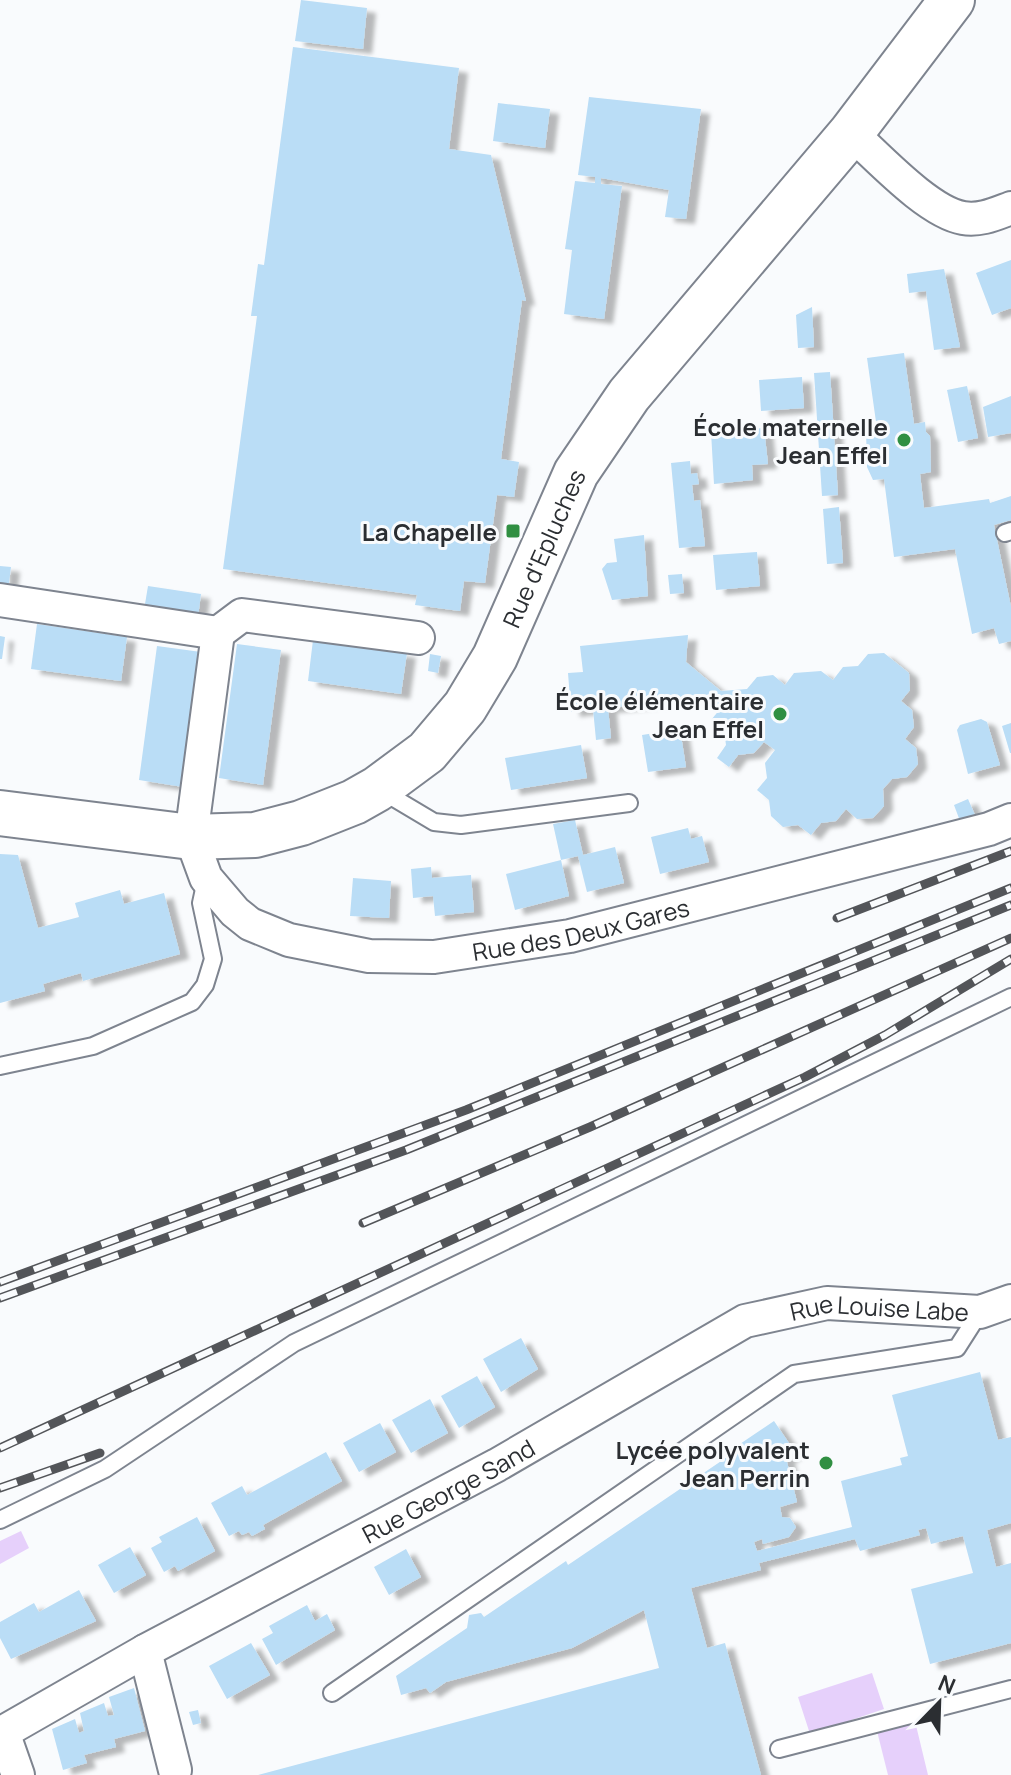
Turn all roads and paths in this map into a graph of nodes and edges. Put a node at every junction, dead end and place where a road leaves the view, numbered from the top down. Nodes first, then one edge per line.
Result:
1 (952, 0) edge
2 (851, 133) junction
3 (1011, 208) edge
4 (0, 600) edge
5 (218, 633) junction
6 (418, 638) dead end
7 (377, 789) junction
8 (629, 803) dead end
9 (0, 813) edge
10 (1011, 820) edge
11 (191, 837) junction
12 (206, 878) junction
13 (1011, 997) edge
14 (0, 1066) edge
15 (1011, 1301) edge
16 (980, 1312) junction
17 (745, 1321) joint
18 (0, 1520) edge
19 (145, 1651) junction
20 (1011, 1689) edge
21 (332, 1693) dead end
22 (2, 1733) edge
23 (779, 1749) dead end
24 (175, 1770) dead end
25 (18, 1775) edge

1 - 2 street, Rue d'Epluches
2 - 3 street
2 - 7 street, Rue d'Epluches
4 - 5 street
5 - 6 street
5 - 11 street
7 - 8 lane
7 - 11 street, Rue d'Epluches
9 - 11 street, Rue d'Epluches
10 - 12 street, Rue des Deux Gares
11 - 12 street, Rue des Deux Gares
12 - 14 lane
13 - 18 lane
15 - 16 street, Rue Louise Labe
16 - 17 street, Rue Louise Labe
16 - 21 lane
17 - 19 street, Rue George Sand
19 - 22 street, Rue George Sand
19 - 24 street
20 - 23 lane
22 - 25 street

